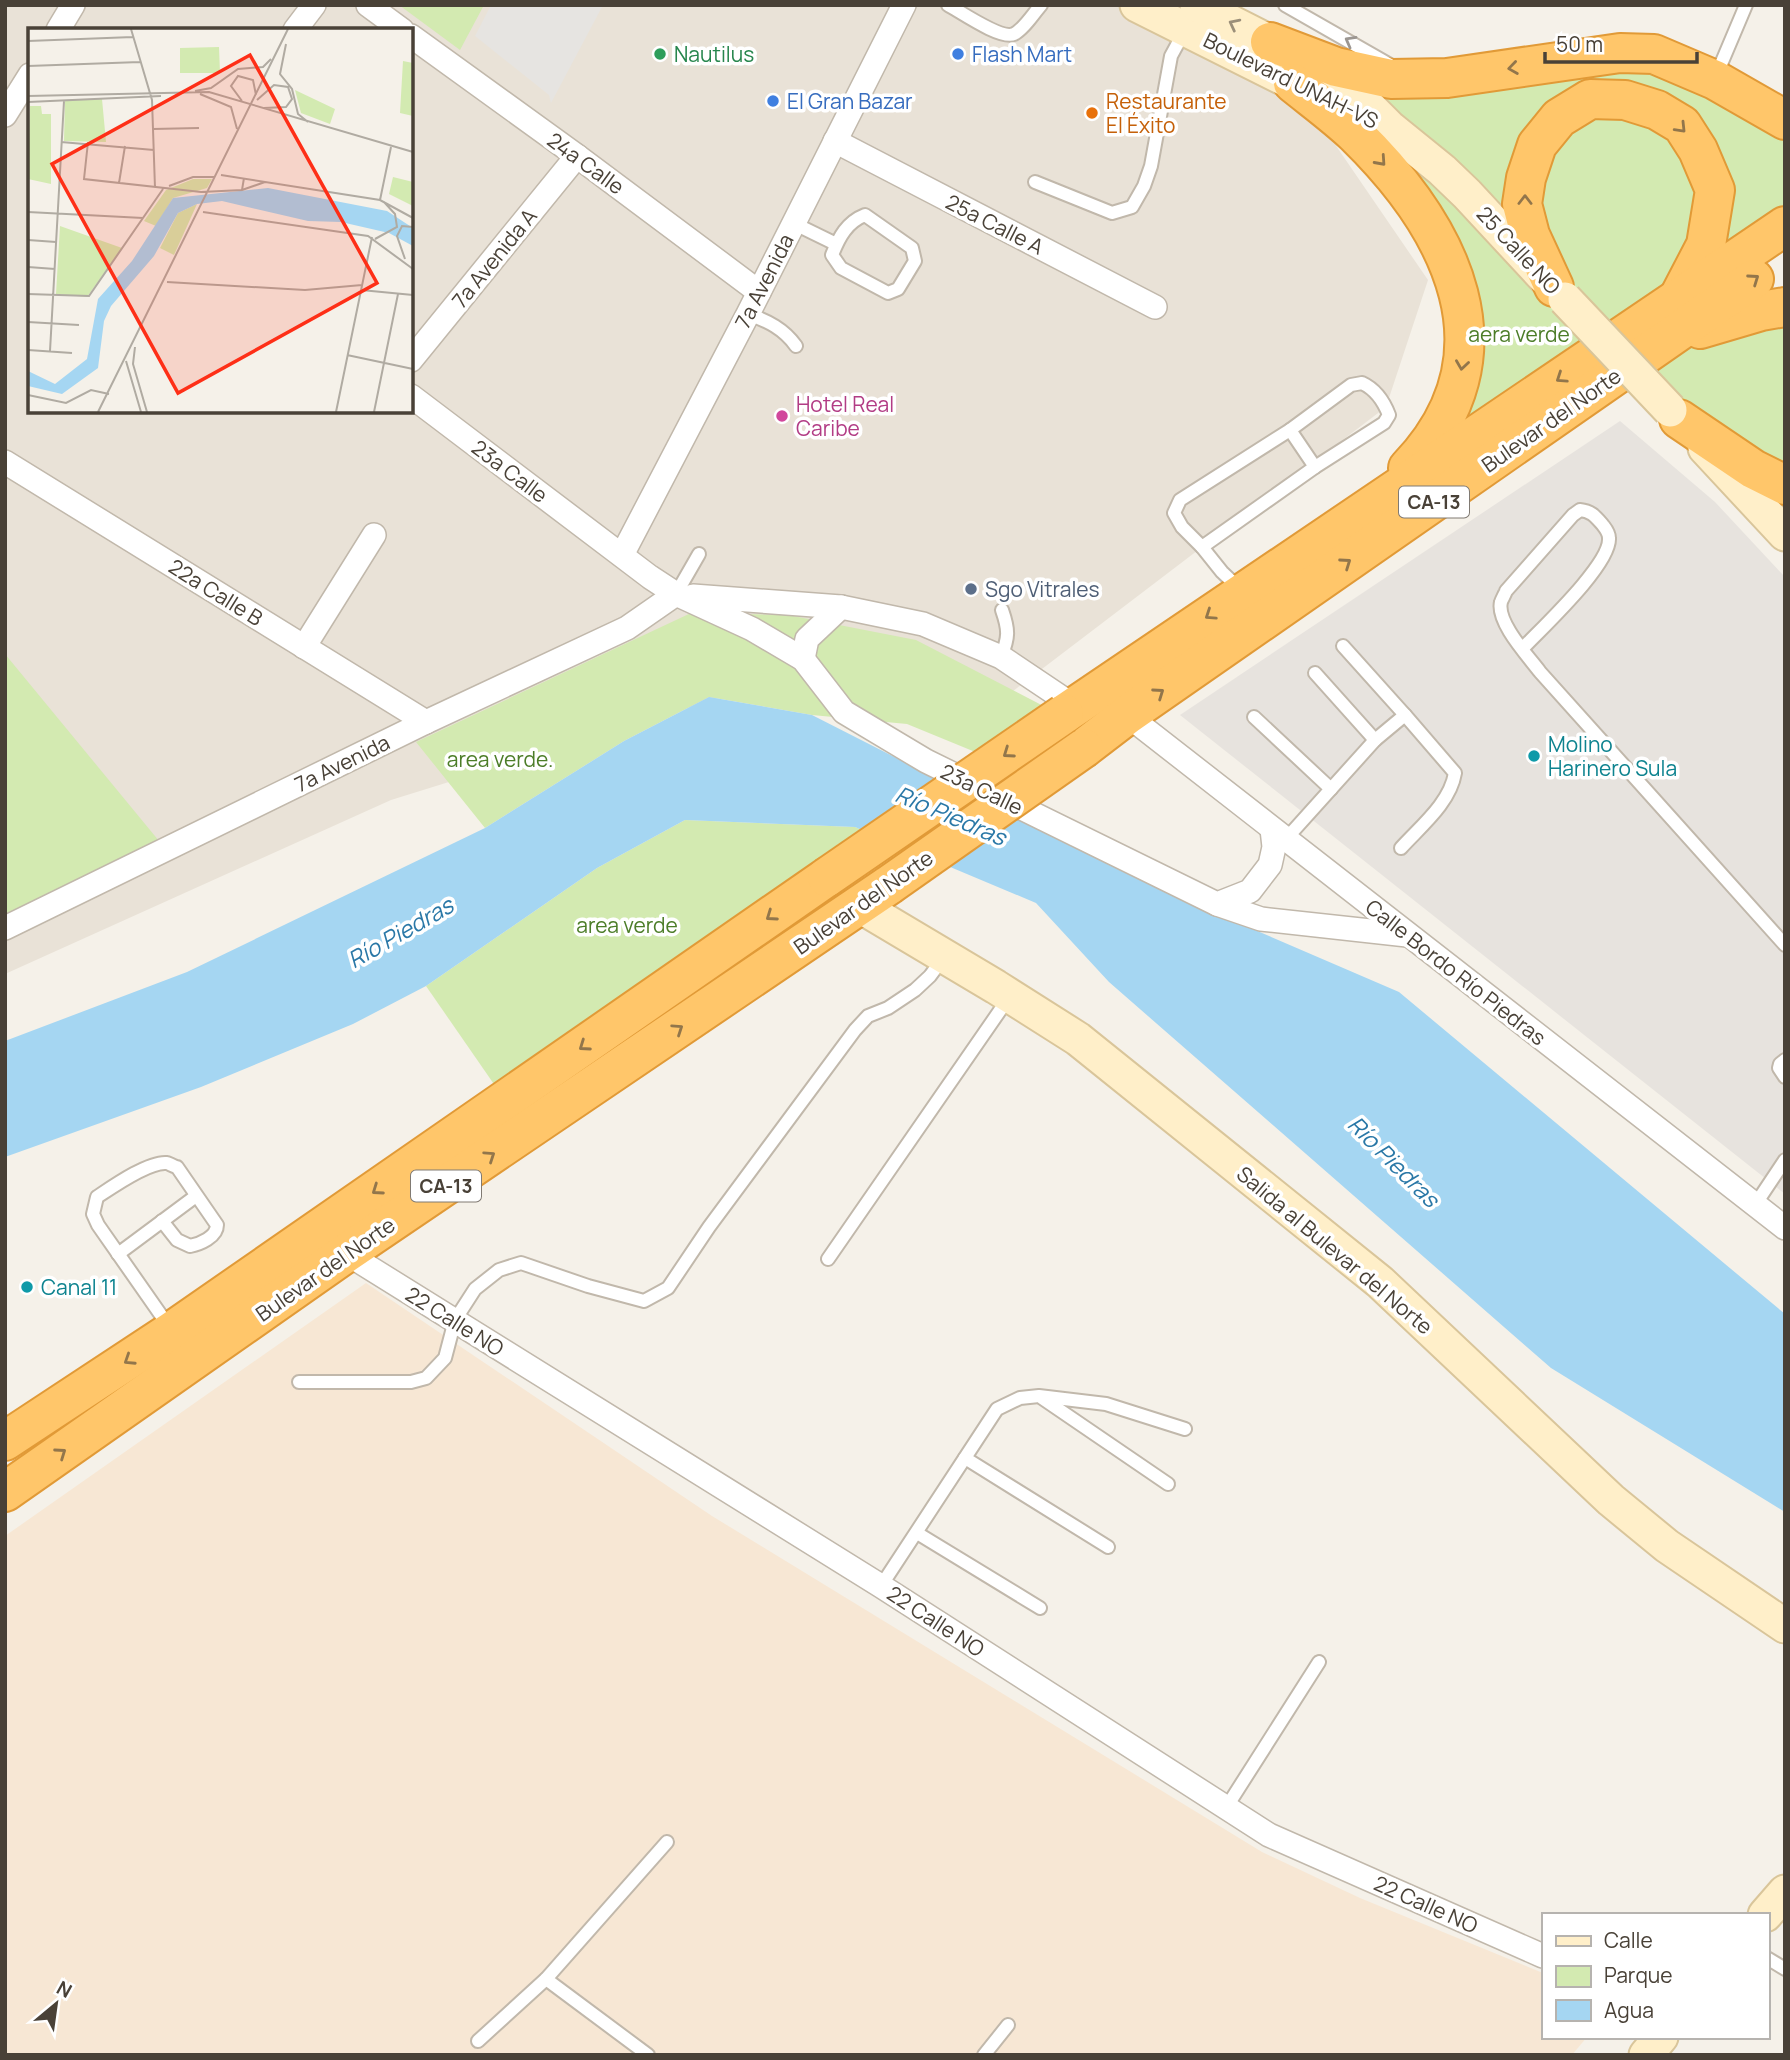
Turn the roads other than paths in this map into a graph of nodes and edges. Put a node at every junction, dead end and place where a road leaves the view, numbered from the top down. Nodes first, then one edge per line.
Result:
1 (74, 5) edge
2 (314, 5) edge
3 (368, 5) edge
4 (904, 5) edge
5 (948, 5) edge
6 (1041, 5) edge
7 (1137, 5) edge
8 (1284, 5) edge
9 (1746, 5) edge
10 (1192, 17) edge
11 (59, 28) edge
12 (297, 28) edge
13 (399, 28) edge
14 (413, 37) edge
15 (1270, 42) junction
16 (28, 78) edge
17 (1406, 79) junction
18 (1714, 80) junction
19 (1293, 83) junction
20 (5, 115) edge
21 (1785, 120) edge
22 (1390, 127) junction
23 (835, 141) junction
24 (577, 156) junction
25 (1035, 182) dead end
26 (793, 223) junction
27 (1785, 226) edge
28 (836, 244) junction
29 (1785, 258) edge
30 (759, 292) junction
31 (1560, 293) junction
32 (1678, 299) junction
33 (1155, 307) dead end
34 (1785, 307) edge
35 (748, 314) junction
36 (1668, 339) junction
37 (796, 346) dead end
38 (413, 358) edge
39 (413, 398) edge
40 (1674, 414) junction
41 (1290, 430) junction
42 (5, 462) edge
43 (1315, 467) junction
44 (1785, 485) edge
45 (1374, 504) junction
46 (1785, 534) edge
47 (374, 535) dead end
48 (1202, 547) junction
49 (699, 554) dead end
50 (622, 555) junction
51 (1244, 593) junction
52 (676, 594) junction
53 (841, 607) junction
54 (1002, 610) dead end
55 (1343, 646) dead end
56 (304, 647) junction
57 (1523, 648) junction
58 (1001, 657) junction
59 (803, 659) junction
60 (1315, 673) dead end
61 (1069, 710) junction
62 (1127, 715) junction
63 (1405, 715) junction
64 (1254, 717) dead end
65 (426, 722) junction
66 (1375, 740) junction
67 (1331, 789) junction
68 (1278, 834) junction
69 (1401, 848) dead end
70 (874, 895) junction
71 (1217, 904) junction
72 (5, 928) edge
73 (1409, 935) junction
74 (1785, 945) edge
75 (944, 957) junction
76 (1010, 996) junction
77 (1785, 1060) edge
78 (1785, 1077) edge
79 (1785, 1160) edge
80 (196, 1196) junction
81 (1755, 1205) junction
82 (162, 1221) junction
83 (1785, 1228) edge
84 (346, 1253) junction
85 (118, 1254) junction
86 (828, 1259) dead end
87 (455, 1320) junction
88 (172, 1331) junction
89 (299, 1382) dead end
90 (1038, 1396) junction
91 (1185, 1429) dead end
92 (5, 1441) edge
93 (965, 1458) junction
94 (1168, 1484) dead end
95 (5, 1492) edge
96 (917, 1533) junction
97 (1108, 1547) dead end
98 (881, 1586) junction
99 (1040, 1608) dead end
100 (1785, 1626) edge
101 (1319, 1662) dead end
102 (1226, 1808) junction
103 (667, 1842) dead end
104 (1785, 1892) edge
105 (1767, 1913) edge
106 (1542, 1956) edge
107 (1769, 1959) edge
108 (1785, 1969) edge
109 (546, 1979) junction
110 (1008, 2025) dead end
111 (478, 2041) dead end
112 (648, 2055) edge
113 (984, 2055) edge

1 - 11 street
2 - 12 street
3 - 13 street
4 - 23 street, 7a Avenida
5 - 6 lane
7 - 10 street, Boulevard UNAH-VS
17 -> 8 lane
9 - 18 lane
15 -> 10 street, Boulevard UNAH-VS
10 - 19 street, Boulevard UNAH-VS
10 - 25 lane
14 - 24 street, 24a Calle
15 - 17 highway
15 - 22 street, Boulevard UNAH-VS
16 - 20 street
18 -> 17 highway
18 - 21 highway
19 - 22 street, Boulevard UNAH-VS
19 -> 45 highway
22 - 31 street, 25 Calle NO
23 - 26 street, 7a Avenida
23 - 33 street, 25a Calle A
24 - 30 street, 24a Calle
24 - 38 street, 7a Avenida A
26 - 28 lane
26 - 30 street, 7a Avenida
27 - 32 highway, Bulevar del Norte / CA-13
28 - 28 lane
36 -> 29 highway, Bulevar del Norte / CA-13
30 - 35 street, 7a Avenida
31 -> 32 highway
31 - 40 street, 25 Calle NO, bridge
32 -> 45 highway, Bulevar del Norte / CA-13
34 - 36 highway
35 - 37 lane
35 - 50 street, 7a Avenida
62 -> 36 highway, Bulevar del Norte / CA-13
39 - 50 street, 23a Calle
40 - 44 highway
40 - 46 street, 25 Calle NO
41 - 43 lane
41 - 43 lane
41 - 48 lane
42 - 56 street, 22a Calle B
43 - 48 lane
45 - 51 highway, Bulevar del Norte / CA-13
47 - 56 street
48 - 51 lane
49 - 52 lane
50 - 52 street, 23a Calle
51 -> 61 highway, Bulevar del Norte / CA-13
52 - 53 street, 23a Calle
52 - 59 street, 23a Calle
52 - 65 street, 7a Avenida
53 - 58 street, 23a Calle
53 - 59 street
54 - 58 lane
55 - 63 lane
56 - 65 street, 22a Calle B
57 - 57 lane
57 - 74 lane
58 - 61 street, 23a Calle
59 - 71 street, 23a Calle
60 - 66 lane
61 -> 88 highway, Bulevar del Norte / CA-13, bridge
62 - 68 street, Calle Bordo Río Piedras
62 - 70 highway, Bulevar del Norte / CA-13, bridge
63 - 66 lane
63 - 69 lane
64 - 67 lane
65 - 72 street, 7a Avenida
66 - 67 lane
67 - 68 lane
68 - 71 street
68 - 73 street, Calle Bordo Río Piedras
70 - 75 street, Salida al Bulevar del Norte
84 -> 70 highway, Bulevar del Norte / CA-13
71 - 73 street, 23a Calle
73 - 81 street, Calle Bordo Río Piedras
75 - 76 street, Salida al Bulevar del Norte
75 - 87 lane
76 - 86 lane
76 - 100 street, Salida al Bulevar del Norte
77 - 78 lane
79 - 81 lane
80 - 82 lane
80 - 82 lane
80 - 85 lane
81 - 83 street, Calle Bordo Río Piedras
82 - 85 lane
84 - 87 street, 22 Calle NO
95 -> 84 highway, Bulevar del Norte / CA-13
85 - 88 lane
87 - 89 lane
87 - 98 street, 22 Calle NO
88 -> 92 highway, Bulevar del Norte / CA-13
90 - 91 lane
90 - 93 lane
90 - 94 lane
93 - 96 lane
93 - 97 lane
96 - 98 lane
96 - 99 lane
98 - 102 street, 22 Calle NO
101 - 102 lane
102 - 106 street, 22 Calle NO
103 - 109 lane
104 - 105 street
107 - 108 lane
109 - 111 lane
109 - 112 lane
110 - 113 lane

